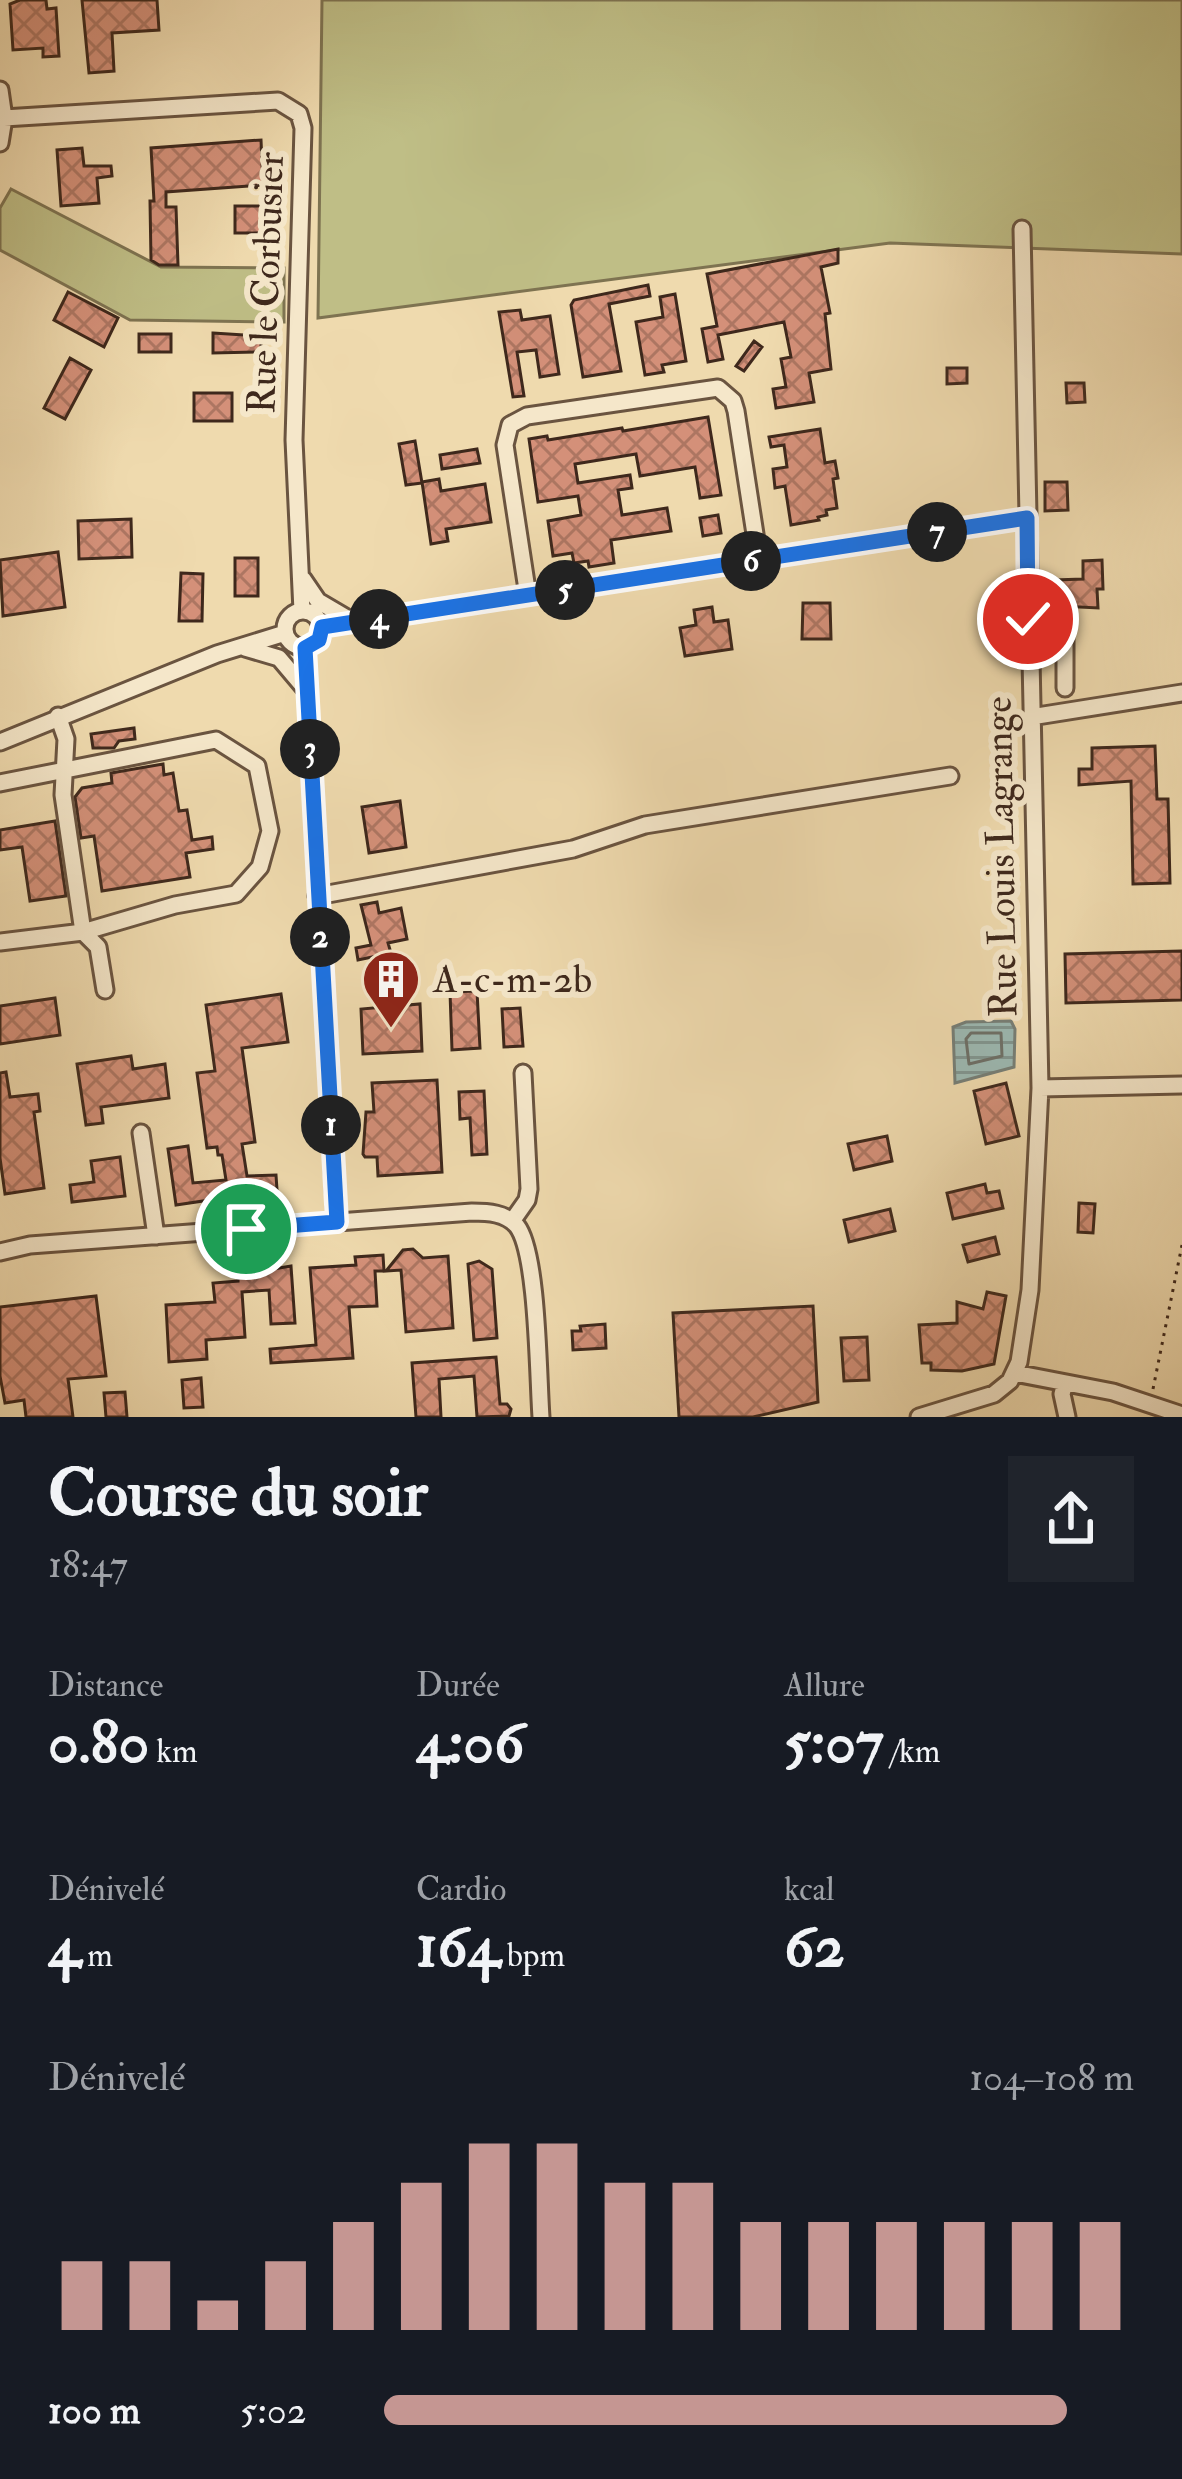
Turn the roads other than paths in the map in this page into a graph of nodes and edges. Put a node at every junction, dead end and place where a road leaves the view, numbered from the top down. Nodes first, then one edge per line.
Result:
1 (0, 91) edge
2 (4, 118) junction
3 (0, 143) edge
4 (1022, 229) dead end
5 (1027, 518) junction
6 (759, 560) junction
7 (300, 571) junction
8 (528, 596) junction
9 (302, 611) junction
10 (1028, 619) junction
11 (355, 622) junction
12 (322, 627) junction
13 (285, 633) junction
14 (237, 647) junction
15 (305, 648) junction
16 (1065, 688) dead end
17 (308, 692) junction
18 (1182, 693) edge
19 (58, 716) junction
20 (1031, 718) junction
21 (0, 742) edge
22 (64, 768) junction
23 (950, 776) dead end
24 (0, 783) edge
25 (317, 896) junction
26 (83, 932) junction
27 (0, 942) edge
28 (105, 990) dead end
29 (523, 1073) dead end
30 (1182, 1084) edge
31 (1040, 1088) junction
32 (141, 1132) dead end
33 (513, 1220) junction
34 (337, 1222) junction
35 (156, 1236) junction
36 (0, 1238) edge
37 (30, 1245) junction
38 (0, 1252) edge
39 (1015, 1372) junction
40 (1065, 1383) junction
41 (1182, 1414) edge
42 (541, 1417) edge
43 (919, 1417) edge
44 (1066, 1417) edge

1 - 2 street
2 - 3 street
2 - 7 street, Rue le Corbusier
4 - 5 street, Rue Louis Lagrange
5 - 6 street
5 - 10 street, Rue Louis Lagrange
6 - 8 street
6 - 8 street
7 - 9 street, Rue le Corbusier
7 - 11 street
8 - 11 street
9 - 12 street
9 - 13 street
10 - 16 street
10 - 20 street, Rue Louis Lagrange
11 - 12 street
12 - 15 street
13 - 14 street
13 - 15 street
14 - 17 street
14 - 19 street
15 - 17 street
17 - 25 street
18 - 20 street
19 - 21 street
19 - 22 street
20 - 31 street, Rue Louis Lagrange
22 - 24 street
22 - 26 street
22 - 26 street
23 - 25 street
25 - 34 street
26 - 27 street
26 - 28 street
29 - 33 street
30 - 31 street
31 - 39 street, Rue Louis Lagrange
32 - 35 street
33 - 34 street
33 - 42 street
34 - 35 street
35 - 37 street
36 - 37 street
37 - 38 street
39 - 40 street
39 - 43 street
40 - 41 street
40 - 44 street

